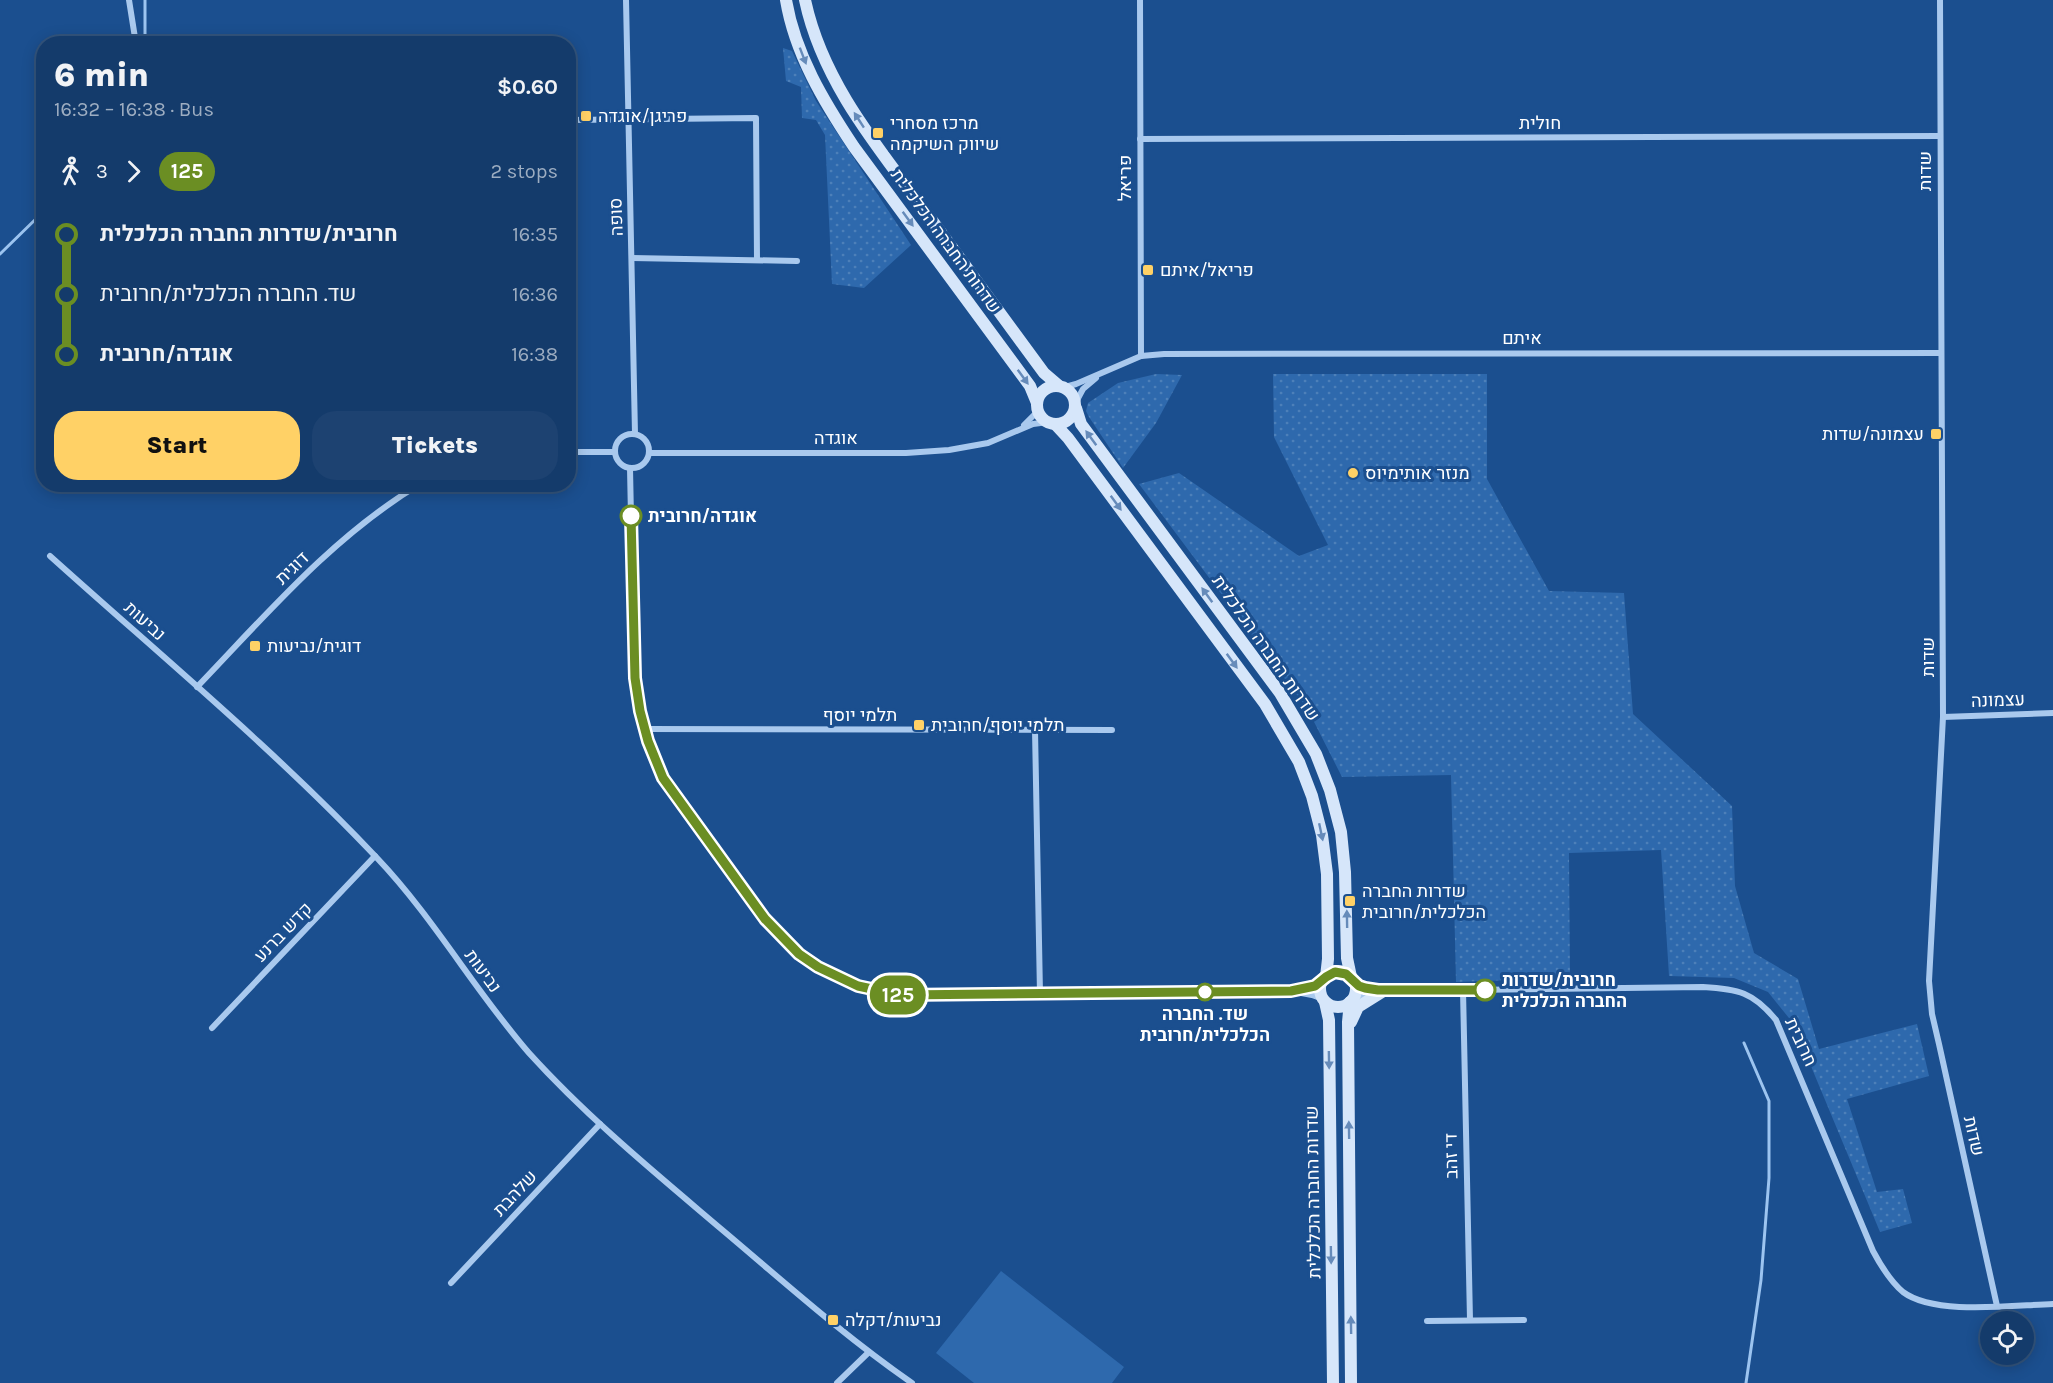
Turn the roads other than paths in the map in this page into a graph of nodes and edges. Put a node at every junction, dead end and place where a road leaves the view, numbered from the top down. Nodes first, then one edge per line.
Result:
1 (129, 0) edge
2 (626, 0) edge
3 (786, 0) edge
4 (805, 0) edge
5 (1140, 0) edge
6 (1940, 0) edge
7 (135, 36) edge
8 (576, 120) edge
9 (628, 120) junction
10 (1940, 136) junction
11 (1140, 140) junction
12 (632, 258) junction
13 (757, 260) junction
14 (797, 261) dead end
15 (1941, 353) junction
16 (1141, 356) junction
17 (1107, 371) junction
18 (1061, 386) junction
19 (1076, 405) junction
20 (1037, 407) junction
21 (1052, 423) junction
22 (1019, 429) junction
23 (635, 434) junction
24 (576, 452) edge
25 (615, 452) junction
26 (649, 453) junction
27 (630, 468) junction
28 (407, 492) edge
29 (50, 556) dead end
30 (196, 687) junction
31 (2053, 712) edge
32 (1943, 717) junction
33 (645, 729) junction
34 (1035, 730) junction
35 (1112, 730) dead end
36 (375, 856) junction
37 (1324, 978) junction
38 (1352, 978) junction
39 (1462, 990) junction
40 (1291, 991) junction
41 (1388, 992) junction
42 (1040, 994) junction
43 (1324, 1000) junction
44 (1352, 1000) junction
45 (212, 1028) dead end
46 (1348, 1035) junction
47 (600, 1124) junction
48 (452, 1283) dead end
49 (2053, 1304) edge
50 (1997, 1306) junction
51 (1470, 1320) junction
52 (1524, 1320) dead end
53 (1427, 1321) dead end
54 (869, 1352) junction
55 (837, 1383) edge
56 (912, 1383) edge
57 (1333, 1383) edge
58 (1352, 1383) edge

1 - 7 street
2 - 9 street, סופה
3 -> 20 main road, שדרות החברה הכלכלית
18 -> 4 main road, שדרות החברה הכלכלית
5 - 11 street, פריאל
6 - 10 street, שדות
8 - 9 street
9 - 12 street, סופה
9 - 13 street
10 - 11 street, חולית
10 - 15 street, שדות
11 - 16 street, פריאל
12 - 13 street
12 - 23 street, סופה
13 - 14 street
15 - 16 street, איתם
15 - 32 street, שדות
16 - 17 street, איתם
17 - 18 street, איתם
17 - 19 street, איתם
18 - 19 main road
18 - 20 main road
19 - 21 main road
38 -> 19 main road, שדרות החברה הכלכלית
20 - 21 main road
20 - 22 street, אוגדה
21 - 22 street, אוגדה
21 -> 37 main road, שדרות החברה הכלכלית
22 - 26 street, אוגדה
23 - 25 street
23 - 26 street
24 - 25 street
25 - 27 street
26 - 27 street
27 - 33 street
28 - 30 street, דוגית
29 - 30 street, נביעות
30 - 36 street, נביעות
31 - 32 street, עצמונה
32 - 50 street, שדות
33 - 34 street, תלמי יוסף
33 - 42 street
34 - 35 street, תלמי יוסף
34 - 42 street
36 - 45 street, קדש ברנע
36 - 47 street, נביעות
37 - 38 main road
37 - 40 street
37 - 43 main road
38 - 41 street, חרובית
38 - 44 main road
39 - 41 street, חרובית
39 - 50 street, חרובית
39 - 51 street, די זהב
40 - 42 street
40 - 43 street
41 - 44 street, חרובית
41 - 46 main road
43 - 44 main road
43 -> 57 main road, שדרות החברה הכלכלית
44 - 46 main road, שדרות החברה הכלכלית
58 -> 46 main road, שדרות החברה הכלכלית
47 - 48 street, שלהבת
47 - 54 street, נביעות
49 - 50 street, חרובית
51 - 52 street
51 - 53 street
54 - 55 street
54 - 56 street, נביעות

